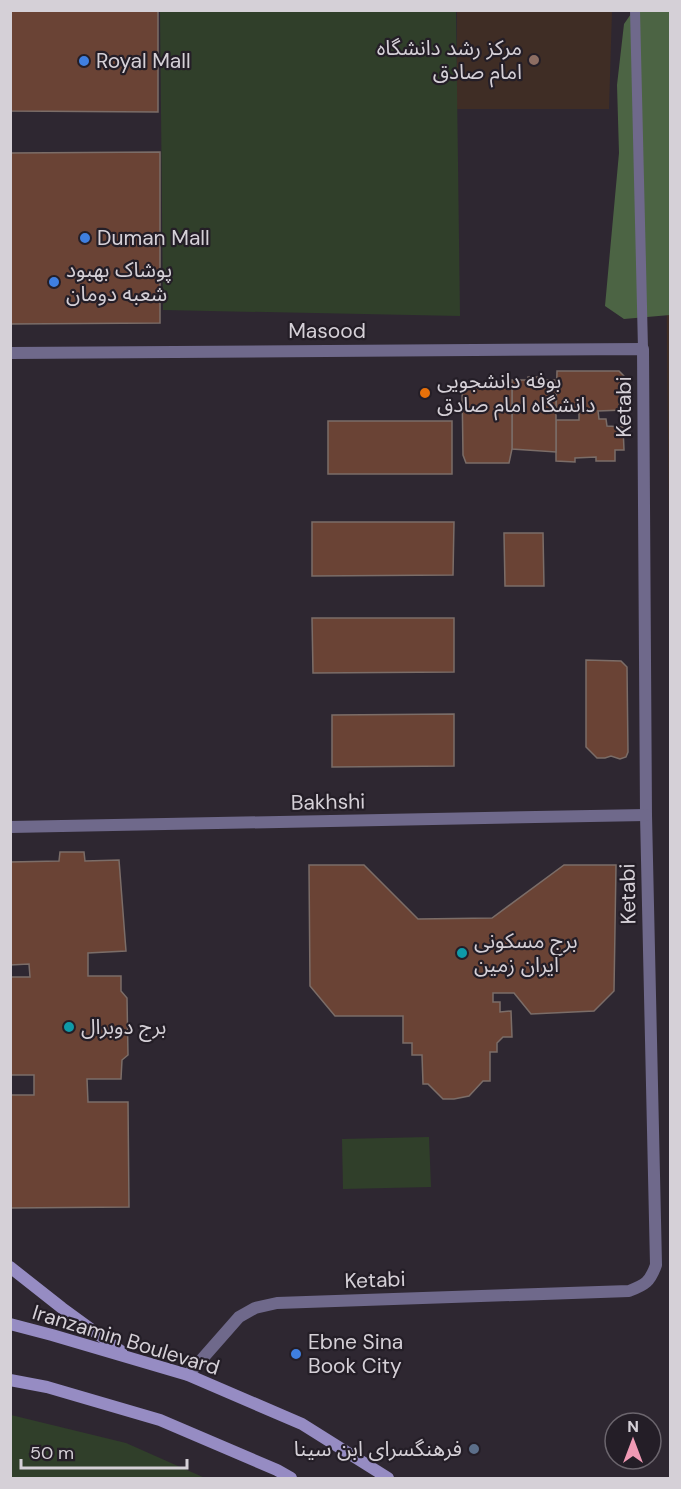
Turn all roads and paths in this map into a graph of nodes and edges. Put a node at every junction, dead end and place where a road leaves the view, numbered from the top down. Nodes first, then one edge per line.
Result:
1 (635, 10) edge
2 (643, 349) junction
3 (10, 353) edge
4 (646, 815) junction
5 (10, 827) edge
6 (10, 1267) edge
7 (10, 1324) edge
8 (129, 1357) junction
9 (188, 1375) junction
10 (10, 1380) edge
11 (291, 1479) edge
12 (388, 1479) edge

1 - 2 lane, Ketabi
2 - 3 street, Masood
2 - 4 street, Ketabi
4 - 5 street, Bakhshi
4 - 9 street, Ketabi
6 - 8 main road
7 - 8 main road, Iranzamin Boulevard
8 - 9 main road, Iranzamin Boulevard
9 - 12 main road, Iranzamin Boulevard
10 - 11 main road

